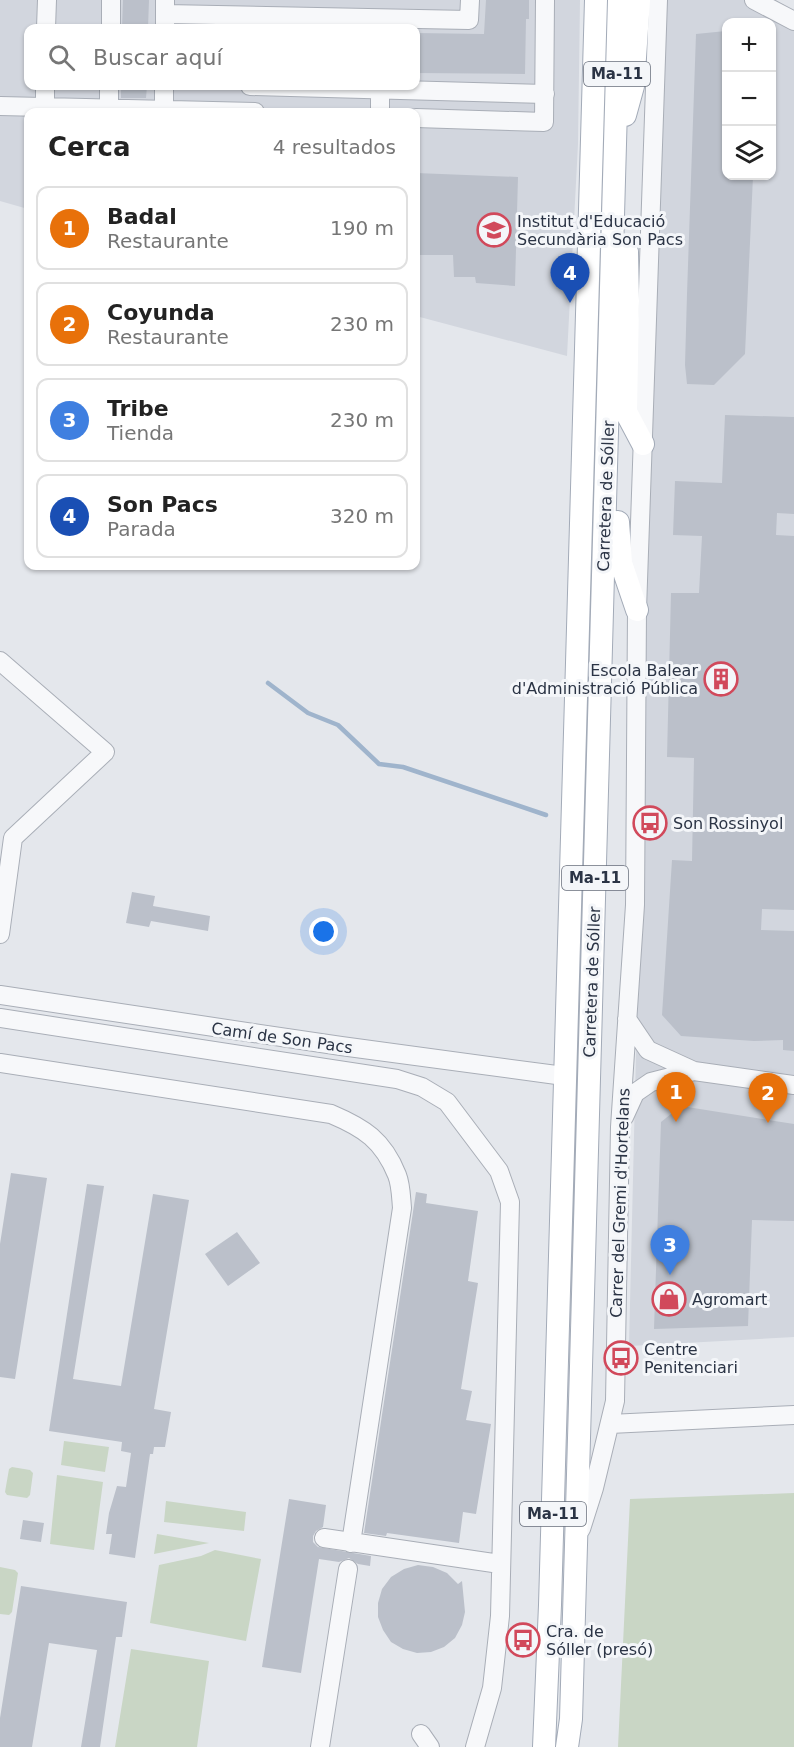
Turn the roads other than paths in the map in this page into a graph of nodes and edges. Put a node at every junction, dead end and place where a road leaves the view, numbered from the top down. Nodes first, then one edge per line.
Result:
1 (47, 0) edge
2 (111, 0) edge
3 (470, 0) edge
4 (545, 0) edge
5 (596, 0) edge
6 (619, 0) edge
7 (628, 0) edge
8 (639, 0) edge
9 (658, 0) edge
10 (754, 0) edge
11 (165, 14) edge
12 (196, 14) edge
13 (794, 21) edge
14 (46, 24) edge
15 (111, 24) edge
16 (420, 89) edge
17 (45, 90) edge
18 (109, 90) edge
19 (164, 90) edge
20 (380, 90) edge
21 (545, 94) junction
22 (0, 106) edge
23 (45, 107) junction
24 (66, 108) edge
25 (109, 108) edge
26 (164, 108) edge
27 (380, 108) edge
28 (420, 117) edge
29 (616, 148) junction
30 (614, 211) junction
31 (608, 420) junction
32 (643, 444) junction
33 (637, 610) junction
34 (0, 661) edge
35 (7, 837) edge
36 (0, 934) edge
37 (0, 995) edge
38 (0, 1018) edge
39 (627, 1019) junction
40 (0, 1063) edge
41 (693, 1071) junction
42 (564, 1076) junction
43 (794, 1085) edge
44 (620, 1127) junction
45 (794, 1414) edge
46 (610, 1424) junction
47 (324, 1538) dead end
48 (351, 1543) junction
49 (576, 1545) junction
50 (500, 1564) junction
51 (348, 1569) dead end
52 (571, 1719) junction
53 (320, 1747) edge
54 (475, 1747) edge
55 (544, 1747) edge
56 (567, 1747) edge
57 (572, 1747) edge

1 - 14 street
2 - 15 street
3 - 12 street
4 - 21 street
5 - 42 main road, Carretera de Sóller / Ma-11
6 - 29 main road, Carretera de Sóller / Ma-11
7 - 29 street
8 - 29 main road
9 - 32 street, Carrer del Gremi d'Hortelans
10 - 13 street
11 - 12 street
16 - 21 street
17 - 23 street
18 - 25 street
19 - 26 street
20 - 27 street
21 - 28 street
22 - 23 street
23 - 24 street
29 - 30 main road, Carretera de Sóller / Ma-11
30 - 31 main road, Carretera de Sóller / Ma-11
30 - 32 main road
31 - 33 main road
31 - 49 main road, Carretera de Sóller / Ma-11
32 - 33 street, Carrer del Gremi d'Hortelans
33 - 39 street, Carrer del Gremi d'Hortelans
34 - 35 street
35 - 36 street
37 - 42 street, Camí de Son Pacs
38 - 50 street
39 - 41 street
39 - 44 street, Carrer del Gremi d'Hortelans
40 - 48 street
41 - 43 street
41 - 44 street
42 - 55 main road, Carretera de Sóller / Ma-11
44 - 46 street, Carrer del Gremi d'Hortelans
45 - 46 street
46 - 49 street, Carrer del Gremi d'Hortelans
47 - 48 street
48 - 50 street
49 - 52 main road, Carretera de Sóller / Ma-11
50 - 54 street
51 - 53 street
52 - 56 main road, Carretera de Sóller / Ma-11
52 - 57 main road

